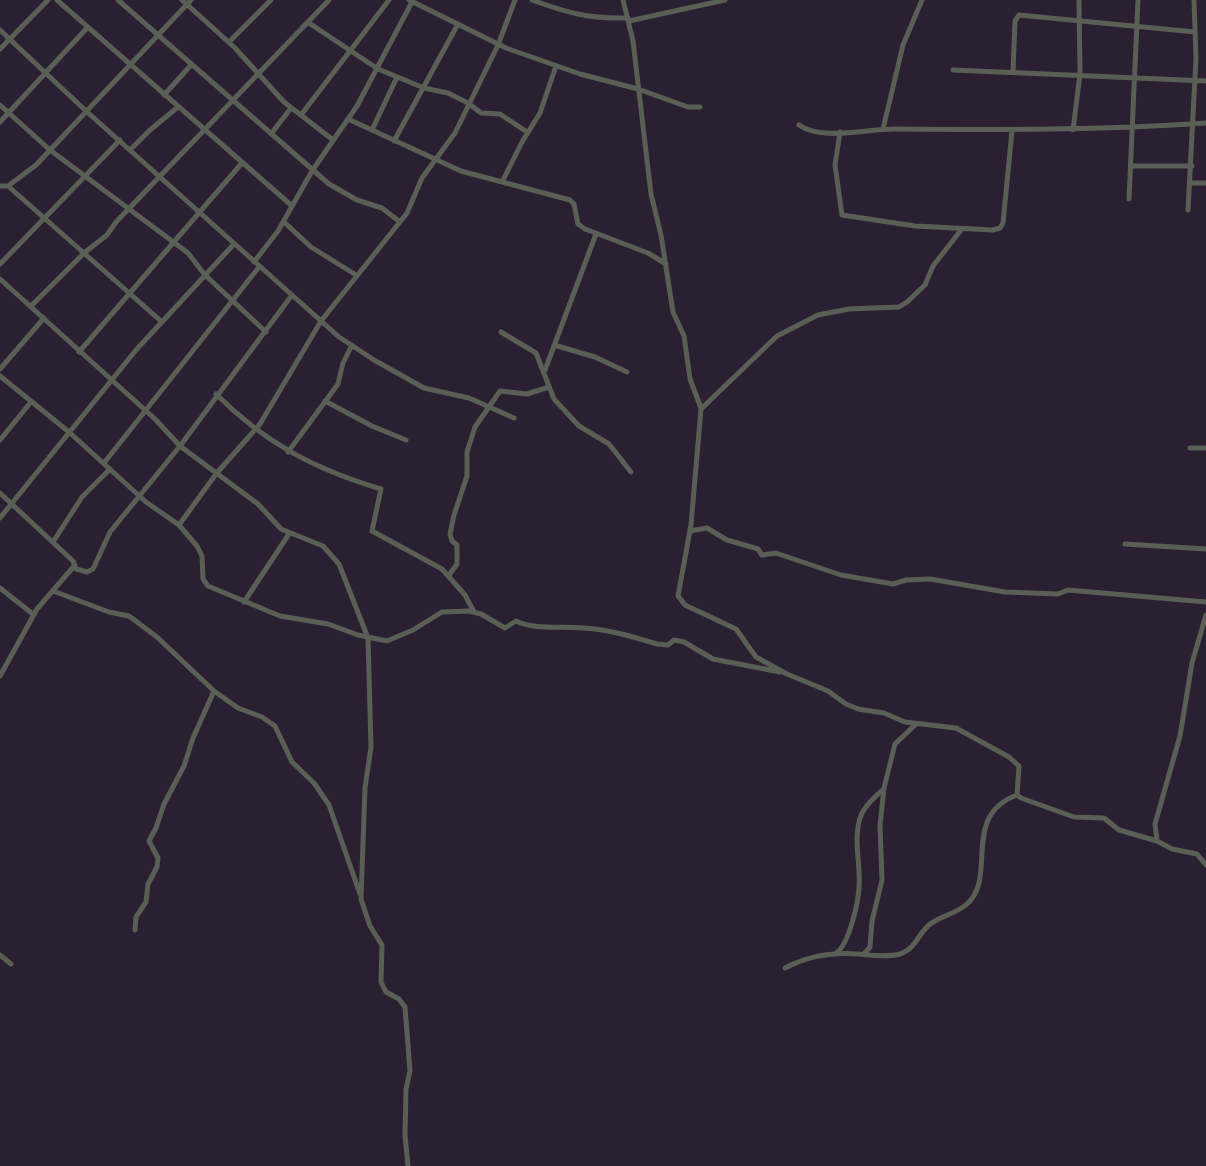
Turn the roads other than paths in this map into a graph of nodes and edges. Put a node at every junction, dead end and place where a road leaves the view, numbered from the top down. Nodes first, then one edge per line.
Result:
1 (48, 0) edge
2 (57, 0) edge
3 (118, 0) edge
4 (271, 0) edge
5 (329, 0) edge
6 (389, 0) edge
7 (411, 0) edge
8 (515, 0) edge
9 (532, 0) edge
10 (623, 0) edge
11 (725, 0) edge
12 (922, 0) edge
13 (1079, 0) edge
14 (1138, 0) edge
15 (1194, 0) edge
16 (187, 1) edge
17 (628, 19) junction
18 (1080, 21) junction
19 (309, 23) junction
20 (458, 24) junction
21 (1136, 27) junction
22 (87, 28) junction
23 (0, 30) edge
24 (1195, 32) junction
25 (157, 35) junction
26 (10, 38) junction
27 (229, 42) junction
28 (498, 45) junction
29 (0, 49) edge
30 (351, 52) junction
31 (191, 65) junction
32 (129, 66) junction
33 (556, 66) junction
34 (378, 69) junction
35 (953, 70) dead end
36 (259, 72) junction
37 (1013, 72) junction
38 (46, 74) junction
39 (1080, 74) junction
40 (397, 77) junction
41 (1135, 77) junction
42 (1195, 81) junction
43 (1206, 81) edge
44 (424, 88) junction
45 (638, 89) junction
46 (164, 95) junction
47 (232, 102) junction
48 (468, 103) junction
49 (0, 105) edge
50 (178, 107) junction
51 (700, 107) dead end
52 (291, 108) junction
53 (86, 111) junction
54 (9, 113) junction
55 (301, 115) junction
56 (348, 119) junction
57 (0, 122) edge
58 (1206, 123) edge
59 (1193, 124) junction
60 (799, 125) dead end
61 (1133, 127) junction
62 (883, 129) junction
63 (205, 130) junction
64 (372, 130) junction
65 (1073, 130) junction
66 (1012, 131) junction
67 (527, 132) junction
68 (840, 132) junction
69 (271, 134) junction
70 (120, 140) junction
71 (333, 140) junction
72 (394, 141) junction
73 (50, 150) junction
74 (130, 150) junction
75 (435, 160) junction
76 (242, 163) junction
77 (1131, 166) junction
78 (1192, 166) junction
79 (312, 171) junction
80 (85, 177) junction
81 (160, 177) junction
82 (502, 182) junction
83 (1191, 183) junction
84 (1206, 183) edge
85 (0, 186) edge
86 (8, 186) junction
87 (1129, 199) dead end
88 (291, 205) junction
89 (128, 209) junction
90 (1188, 210) dead end
91 (200, 213) junction
92 (45, 220) junction
93 (284, 222) junction
94 (400, 222) junction
95 (961, 230) junction
96 (596, 234) junction
97 (173, 243) junction
98 (234, 244) junction
99 (84, 253) junction
100 (0, 264) edge
101 (257, 264) junction
102 (666, 264) junction
103 (205, 275) junction
104 (356, 275) junction
105 (0, 279) edge
106 (129, 292) junction
107 (292, 295) junction
108 (232, 302) junction
109 (31, 306) junction
110 (44, 318) junction
111 (321, 321) junction
112 (162, 322) junction
113 (266, 332) junction
114 (501, 332) dead end
115 (352, 345) junction
116 (554, 345) junction
117 (79, 352) junction
118 (0, 369) edge
119 (545, 371) junction
120 (627, 372) dead end
121 (0, 376) edge
122 (111, 381) junction
123 (549, 387) junction
124 (216, 394) junction
125 (325, 401) junction
126 (31, 402) junction
127 (491, 407) junction
128 (701, 409) junction
129 (146, 412) junction
130 (514, 418) dead end
131 (254, 430) junction
132 (69, 432) junction
133 (0, 440) edge
134 (406, 440) dead end
135 (180, 446) junction
136 (1190, 448) dead end
137 (1206, 448) edge
138 (288, 452) junction
139 (104, 463) junction
140 (110, 469) junction
141 (631, 472) dead end
142 (216, 474) junction
143 (0, 493) edge
144 (140, 496) junction
145 (12, 504) junction
146 (0, 518) edge
147 (179, 525) junction
148 (690, 531) junction
149 (289, 534) junction
150 (53, 542) junction
151 (1125, 544) dead end
152 (1206, 549) edge
153 (75, 565) junction
154 (449, 575) junction
155 (0, 588) edge
156 (53, 591) junction
157 (244, 602) junction
158 (1206, 602) edge
159 (474, 612) junction
160 (34, 615) junction
161 (1206, 615) edge
162 (368, 638) junction
163 (783, 672) junction
164 (0, 676) edge
165 (214, 691) junction
166 (916, 724) junction
167 (884, 788) junction
168 (1017, 795) junction
169 (1157, 841) junction
170 (1206, 865) edge
171 (361, 899) junction
172 (135, 930) dead end
173 (835, 954) junction
174 (864, 954) junction
175 (0, 955) edge
176 (11, 964) dead end
177 (785, 968) dead end
178 (408, 1166) edge

1 - 26 street
2 - 22 street
3 - 25 street
4 - 27 street
5 - 19 street
6 - 30 street
7 - 20 street
7 - 34 street
8 - 28 street
9 - 17 street
10 - 17 street
11 - 17 street
12 - 62 street
13 - 18 street
14 - 21 street
15 - 24 street
16 - 25 street
16 - 27 street
17 - 45 street
18 - 21 street
18 - 37 street
18 - 39 street
19 - 30 street
19 - 36 street
20 - 28 street
20 - 44 street
21 - 24 street
21 - 41 street
22 - 32 street
22 - 38 street
23 - 26 street
24 - 42 street
25 - 31 street
25 - 32 street
26 - 29 street
26 - 38 street
27 - 36 street
28 - 33 street
28 - 48 street
30 - 34 street
30 - 55 street
31 - 46 street
31 - 47 street
32 - 46 street
32 - 53 street
33 - 45 street
33 - 67 street
34 - 40 street
34 - 56 street
35 - 37 street
36 - 47 street
36 - 52 street
37 - 39 street
38 - 53 street
38 - 54 street
39 - 41 street
39 - 65 street
40 - 44 street
40 - 64 street
41 - 42 street
41 - 61 street
42 - 43 street
42 - 59 street
44 - 48 street
44 - 72 street
45 - 51 street
45 - 102 street
46 - 50 street
47 - 63 street
47 - 69 street
48 - 67 street
48 - 75 street
49 - 54 street
50 - 63 street
50 - 74 street
52 - 55 street
52 - 69 street
53 - 70 street
53 - 73 street
54 - 57 street
54 - 73 street
55 - 71 street
56 - 64 street
56 - 71 street
58 - 59 street
59 - 61 street
59 - 78 street
60 - 68 street
61 - 65 street
61 - 77 street
62 - 66 street
62 - 68 street
63 - 76 street
63 - 81 street
64 - 72 street
65 - 66 street
66 - 95 street
67 - 82 street
68 - 95 street
69 - 79 street
70 - 74 street
70 - 80 street
71 - 79 street
72 - 75 street
73 - 80 street
73 - 86 street
74 - 81 street
75 - 82 street
75 - 94 street
76 - 88 street
76 - 91 street
77 - 78 street
77 - 87 street
78 - 83 street
79 - 88 street
79 - 94 street
80 - 89 street
80 - 92 street
81 - 89 street
81 - 91 street
82 - 96 street
83 - 84 street
83 - 90 street
85 - 86 street
86 - 92 street
88 - 93 street
89 - 97 street
89 - 99 street
91 - 97 street
91 - 98 street
92 - 99 street
92 - 100 street
93 - 101 street
93 - 104 street
94 - 104 street
95 - 128 street
96 - 102 street
96 - 116 street
97 - 103 street
97 - 106 street
98 - 101 street
98 - 103 street
99 - 106 street
99 - 109 street
101 - 107 street
101 - 108 street
102 - 128 street
103 - 108 street
103 - 112 street
104 - 111 street
105 - 109 street
106 - 112 street
106 - 117 street
107 - 111 street
107 - 113 street
108 - 113 street
108 - 129 street
109 - 110 street
110 - 117 street
110 - 118 street
111 - 115 street
111 - 131 street
112 - 122 street
113 - 124 street
114 - 119 street
115 - 125 street
115 - 127 street
116 - 119 street
116 - 120 street
117 - 122 street
119 - 123 street
121 - 126 street
122 - 129 street
122 - 132 street
123 - 127 street
123 - 141 street
124 - 131 street
124 - 135 street
125 - 134 street
125 - 138 street
126 - 132 street
126 - 133 street
127 - 130 street
127 - 154 street
128 - 148 street
129 - 135 street
129 - 139 street
131 - 138 street
131 - 142 street
132 - 139 street
132 - 145 street
135 - 142 street
135 - 144 street
136 - 137 street
138 - 154 street
139 - 140 street
140 - 144 street
140 - 150 street
142 - 147 street
142 - 149 street
143 - 145 street
144 - 147 street
144 - 153 street
145 - 146 street
145 - 150 street
147 - 157 street
148 - 158 street
148 - 163 street
149 - 157 street
149 - 162 street
150 - 153 street
151 - 152 street
153 - 156 street
154 - 159 street
155 - 160 street
156 - 160 street
156 - 165 street
157 - 162 street
159 - 162 street
159 - 163 street
160 - 164 street
161 - 169 street
162 - 171 street
163 - 166 street
165 - 171 street
165 - 172 street
166 - 167 street
166 - 168 street
167 - 173 street
167 - 174 street
168 - 169 street
168 - 174 street
169 - 170 street
171 - 178 street
173 - 174 street
173 - 177 street
175 - 176 street

